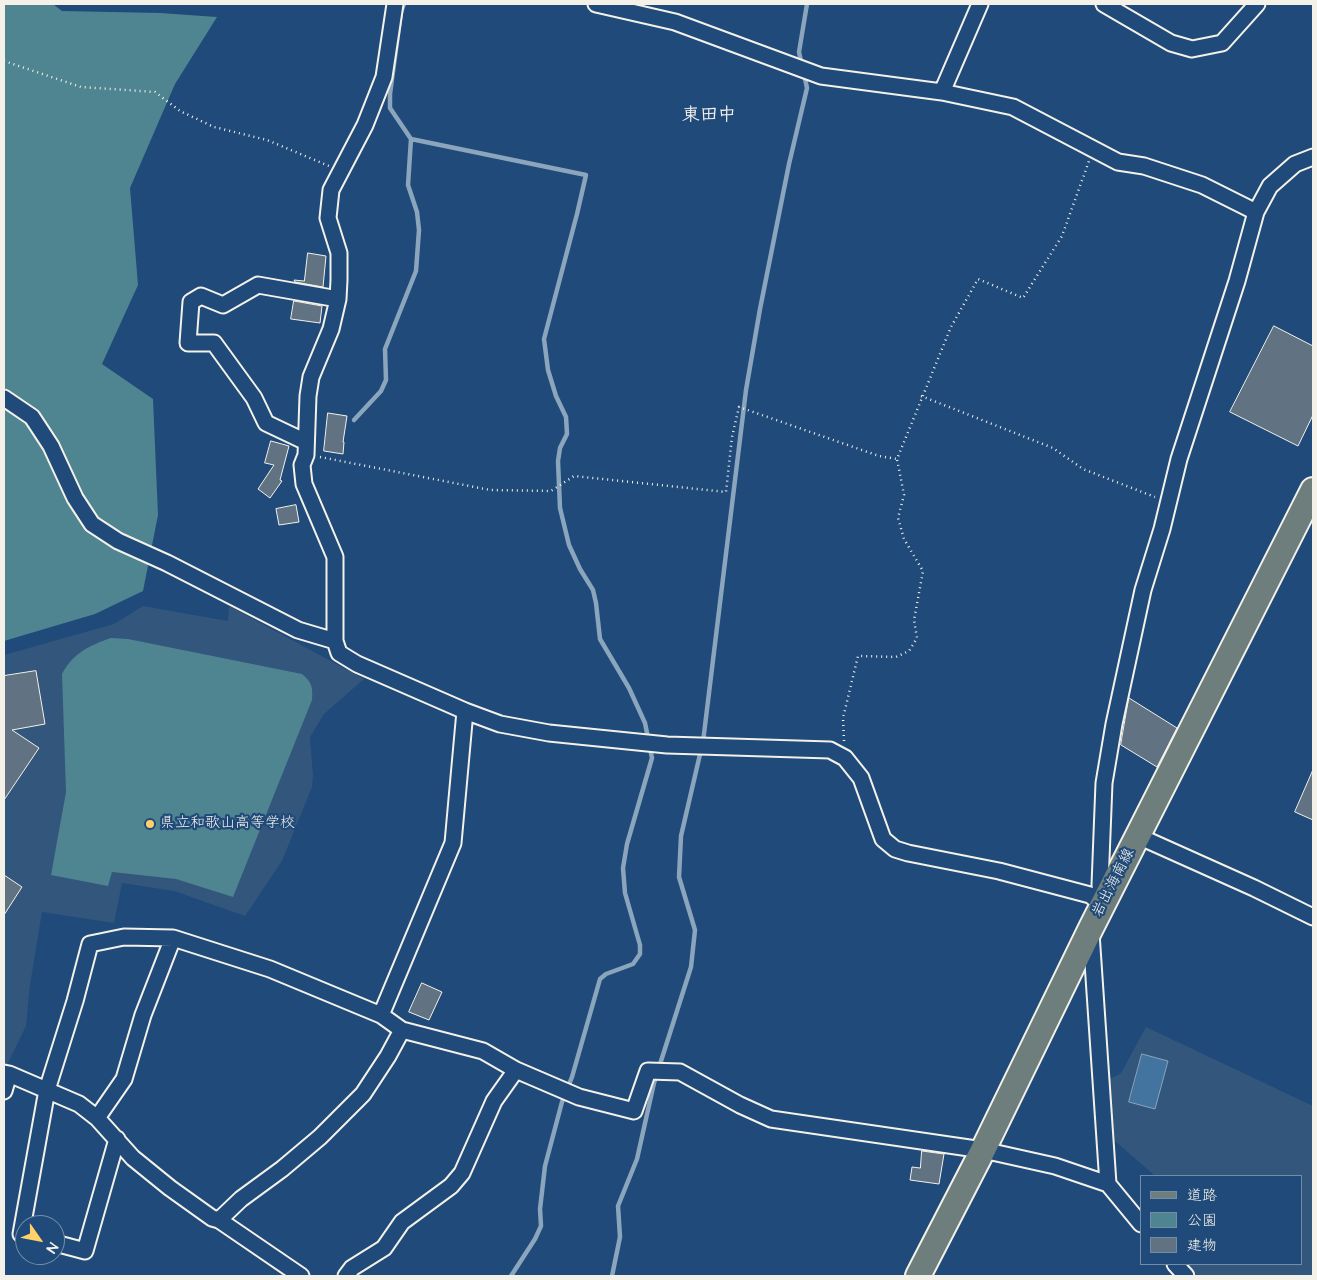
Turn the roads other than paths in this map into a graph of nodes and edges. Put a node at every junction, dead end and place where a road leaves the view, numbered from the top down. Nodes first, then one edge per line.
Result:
1 (395, 4) edge
2 (596, 4) edge
3 (980, 4) edge
4 (1104, 4) edge
5 (1257, 4) edge
6 (942, 92) junction
7 (1313, 157) edge
8 (1256, 212) junction
9 (338, 299) junction
10 (4, 398) edge
11 (306, 448) junction
12 (1313, 490) edge
13 (335, 641) junction
14 (465, 711) junction
15 (1138, 836) junction
16 (1103, 905) junction
17 (1313, 917) edge
18 (1091, 928) junction
19 (173, 938) junction
20 (381, 1016) junction
21 (402, 1030) junction
22 (516, 1070) junction
23 (6, 1074) edge
24 (47, 1090) junction
25 (4, 1091) edge
26 (97, 1118) junction
27 (117, 1139) junction
28 (983, 1150) junction
29 (1108, 1184) junction
30 (24, 1215) edge
31 (219, 1220) junction
32 (1140, 1223) edge
33 (65, 1246) edge
34 (1176, 1265) edge
35 (301, 1276) edge
36 (346, 1276) edge
37 (918, 1276) edge
38 (1186, 1276) edge

1 - 9 street
2 - 6 street
3 - 6 street
4 - 5 street
6 - 8 street
7 - 8 street
8 - 16 street
9 - 11 street
9 - 11 street
10 - 13 street
11 - 13 street
12 - 15 main road, 岩出海南線
13 - 14 street
14 - 16 street
14 - 20 street
15 - 16 main road, 岩出海南線
15 - 17 street
16 - 18 main road, 岩出海南線
18 - 28 main road, 岩出海南線
18 - 29 street
19 - 20 street
19 - 24 street
19 - 26 street
20 - 21 street
21 - 22 street
21 - 31 street
22 - 28 street
22 - 36 street
23 - 24 street
23 - 25 street
24 - 26 street
24 - 30 street
26 - 27 street
27 - 31 street
27 - 33 street
28 - 29 street
28 - 37 main road, 岩出海南線
29 - 32 street
31 - 35 street
34 - 38 street

